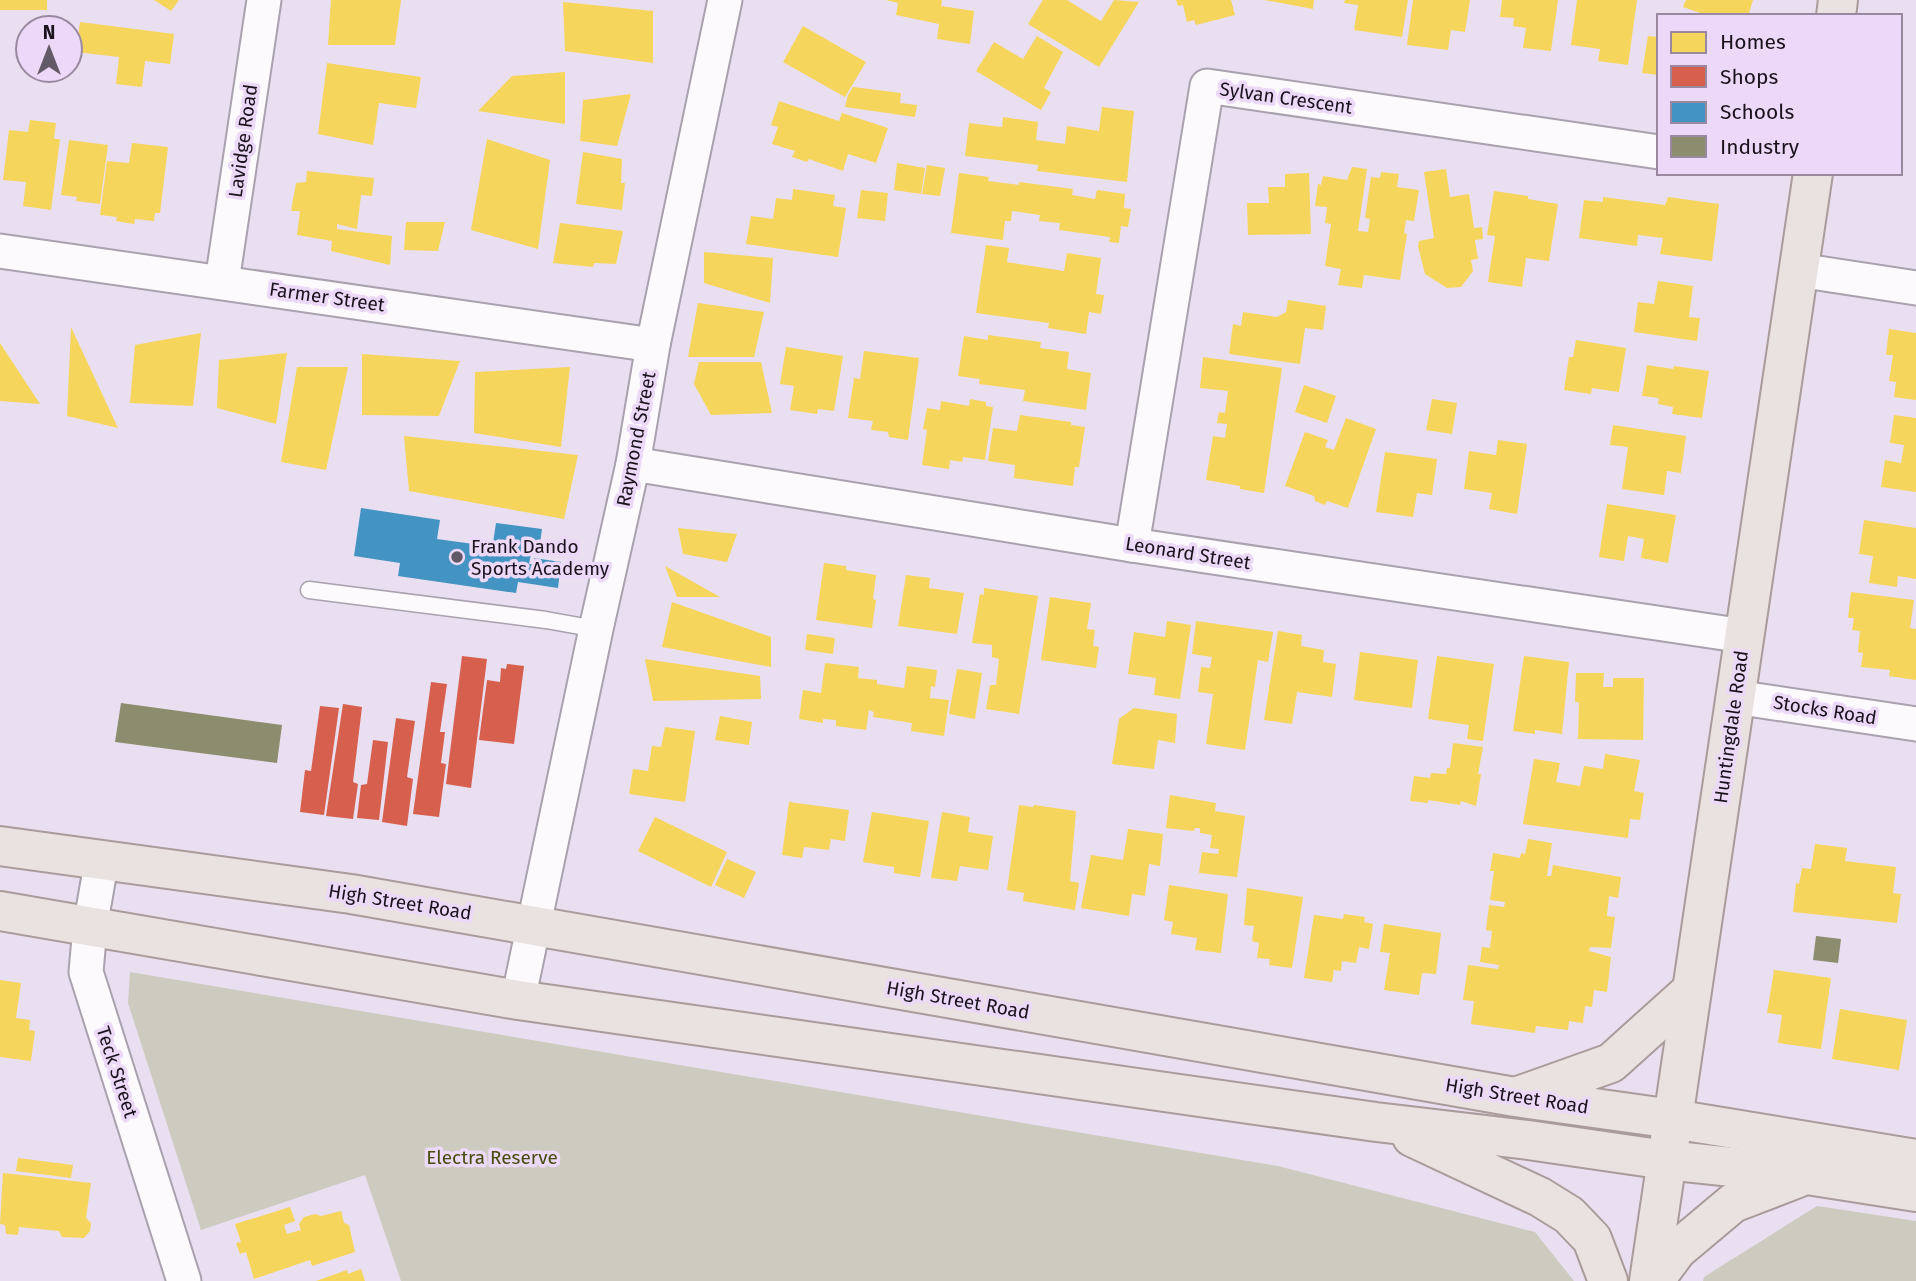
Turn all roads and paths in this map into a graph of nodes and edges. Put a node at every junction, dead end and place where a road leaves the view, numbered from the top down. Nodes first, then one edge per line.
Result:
1 (264, 0) edge
2 (725, 0) edge
3 (1657, 152) edge
4 (1809, 175) edge
5 (0, 251) edge
6 (1798, 270) junction
7 (222, 282) junction
8 (1916, 288) edge
9 (653, 345) junction
10 (633, 464) junction
11 (1132, 545) junction
12 (309, 590) dead end
13 (596, 629) junction
14 (1744, 636) junction
15 (1735, 697) junction
16 (1916, 724) edge
17 (0, 846) edge
18 (102, 859) junction
19 (0, 911) edge
20 (535, 925) junction
21 (90, 926) junction
22 (1692, 991) junction
23 (518, 1000) junction
24 (1515, 1097) junction
25 (1673, 1119) junction
26 (1376, 1122) junction
27 (1916, 1159) edge
28 (1666, 1160) junction
29 (1807, 1175) junction
30 (1916, 1192) edge
31 (184, 1281) edge
32 (1608, 1281) edge
33 (1651, 1281) edge

1 - 7 street, Lavidge Road
2 - 9 street, Raymond Street
3 - 11 street, Sylvan Crescent
4 - 6 main road, Huntingdale Road
5 - 7 street, Farmer Street
6 - 8 street
6 - 14 main road, Huntingdale Road
7 - 9 street, Farmer Street
9 - 10 street, Raymond Street
10 - 11 street, Leonard Street
10 - 13 street, Raymond Street
11 - 14 street, Leonard Street
12 - 13 lane
13 - 20 street, Raymond Street
14 - 15 main road, Huntingdale Road
15 - 16 street, Stocks Road
15 - 22 main road, Huntingdale Road
17 - 18 main road, High Street Road
18 - 20 main road, High Street Road
18 - 21 street, Teck Street
19 - 21 main road
20 - 23 street, Raymond Street
20 - 24 main road, High Street Road
21 - 23 main road
21 - 31 street, Teck Street
22 - 24 main road
22 - 25 main road, Huntingdale Road
23 - 26 main road
24 - 25 main road, High Street Road
25 - 27 main road, High Street Road
25 - 28 main road, Huntingdale Road
26 - 28 main road
26 - 32 main road
28 - 29 main road
28 - 33 main road, Huntingdale Road
29 - 30 main road
29 - 33 main road

